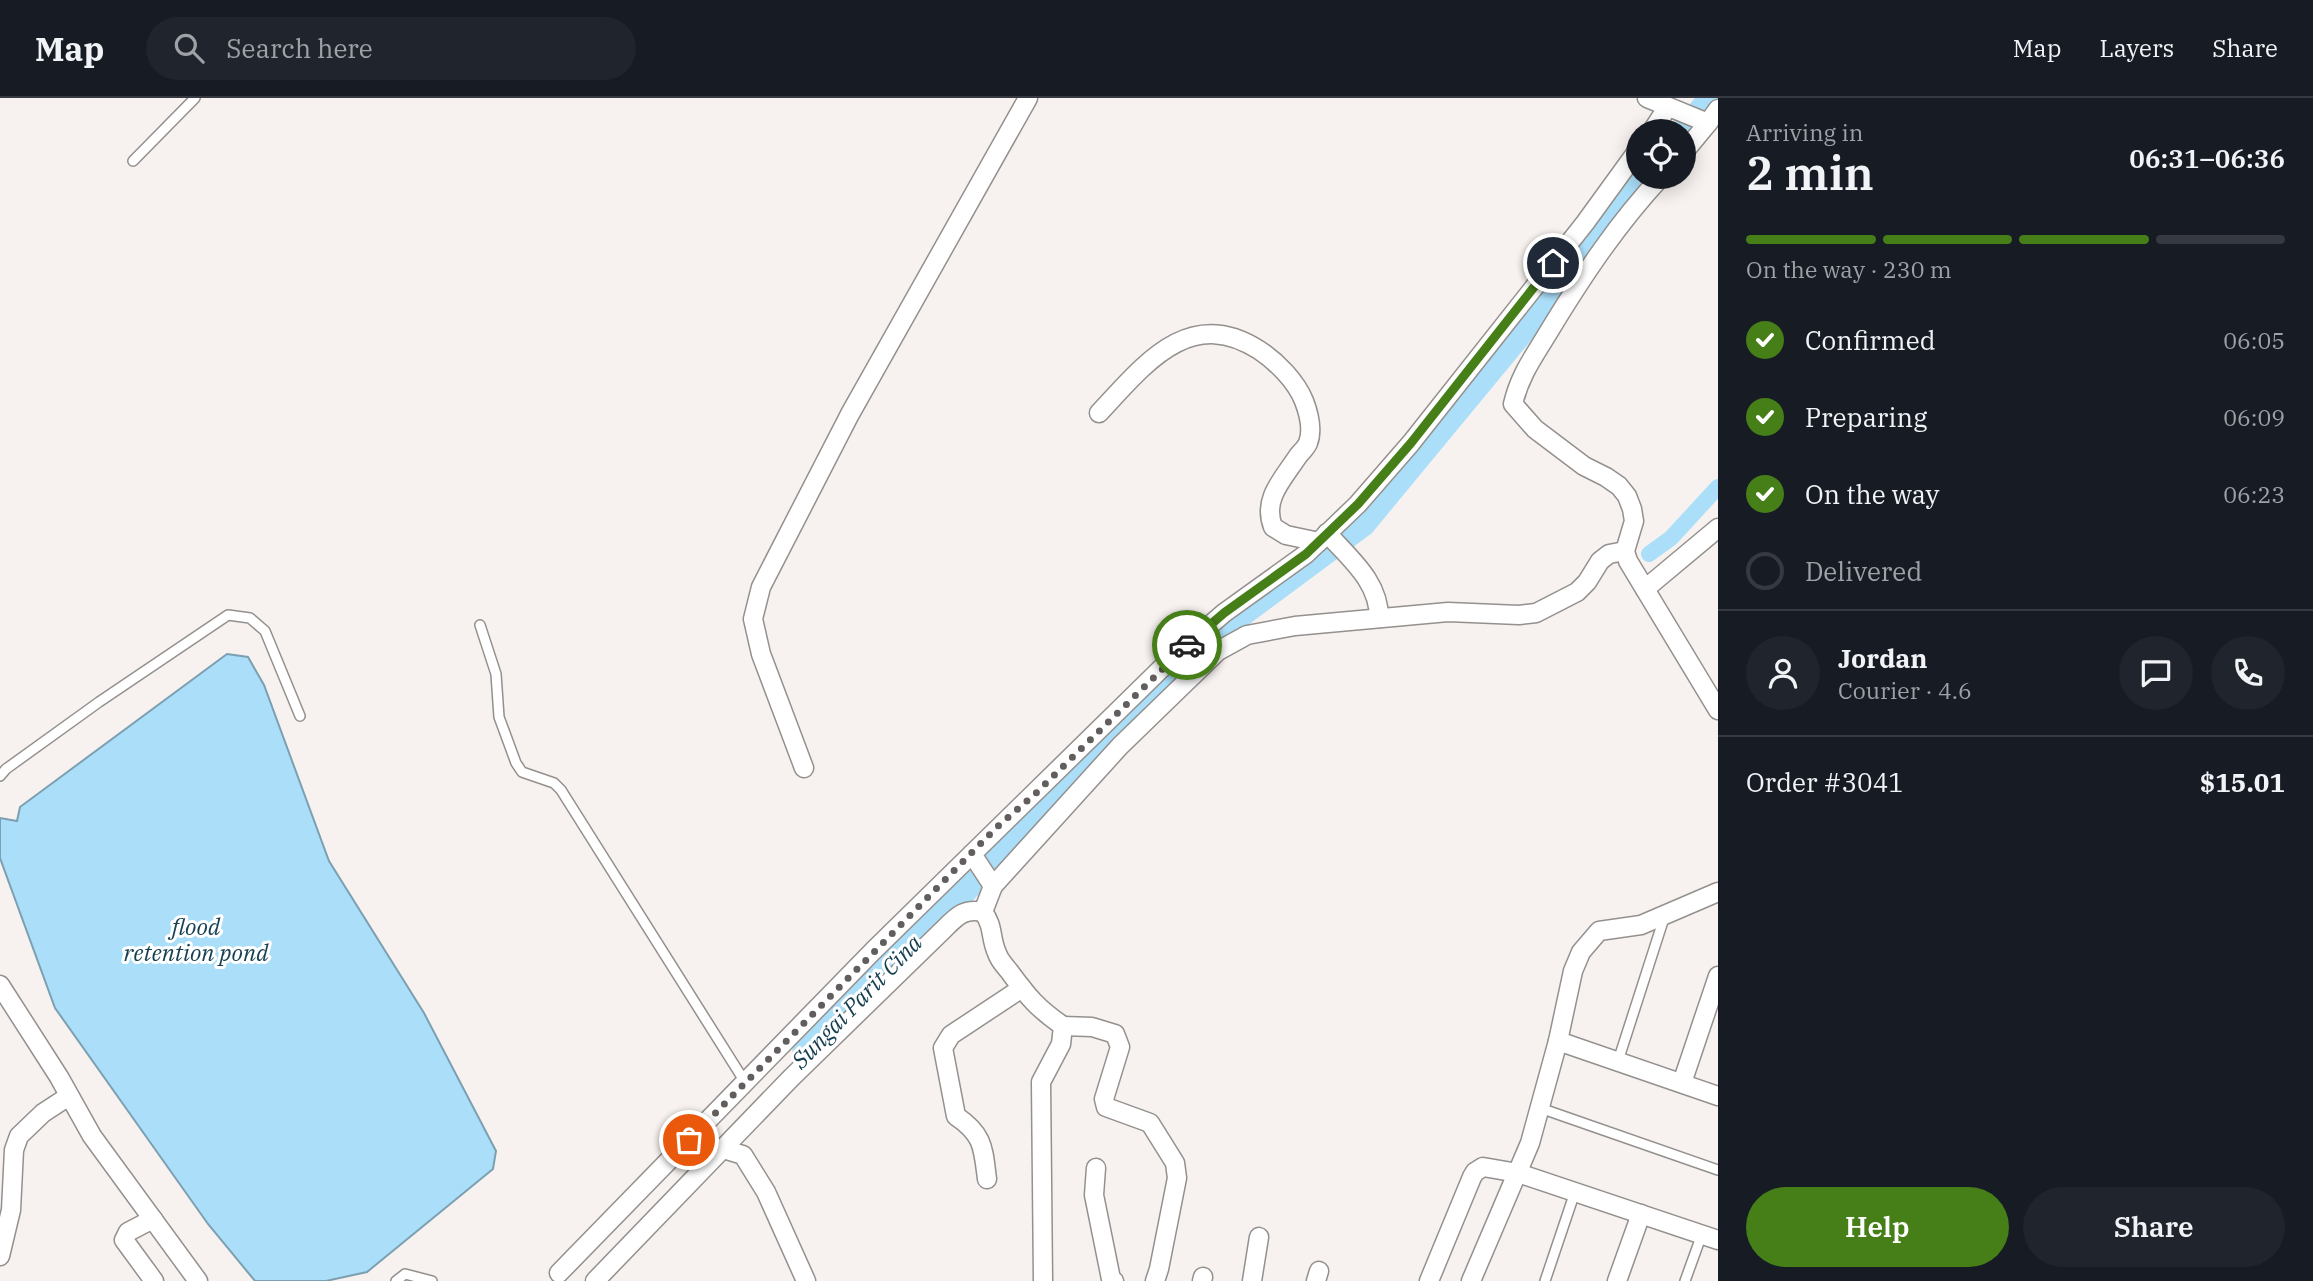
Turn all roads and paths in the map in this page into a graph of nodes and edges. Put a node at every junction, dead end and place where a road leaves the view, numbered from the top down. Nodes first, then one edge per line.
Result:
1 (195, 98) edge
2 (1028, 98) edge
3 (1647, 98) edge
4 (1672, 109) junction
5 (1709, 117) edge
6 (1662, 119) edge
7 (1696, 135) edge
8 (133, 161) dead end
9 (1626, 167) edge
10 (1650, 189) edge
11 (1099, 413) dead end
12 (1718, 528) edge
13 (1331, 542) junction
14 (1625, 551) junction
15 (1645, 589) junction
16 (1379, 610) junction
17 (480, 625) dead end
18 (1718, 710) edge
19 (300, 716) dead end
20 (804, 768) dead end
21 (0, 776) edge
22 (974, 856) junction
23 (1718, 892) edge
24 (988, 897) junction
25 (1665, 914) junction
26 (1718, 976) edge
27 (0, 985) edge
28 (1022, 988) junction
29 (1063, 1026) junction
30 (1558, 1041) junction
31 (1618, 1061) junction
32 (745, 1083) junction
33 (1682, 1083) junction
34 (69, 1096) junction
35 (1718, 1096) edge
36 (1539, 1108) junction
37 (723, 1149) junction
38 (1096, 1168) dead end
39 (1718, 1170) edge
40 (1518, 1173) junction
41 (987, 1179) dead end
42 (1575, 1192) junction
43 (1640, 1214) junction
44 (153, 1219) junction
45 (1259, 1237) dead end
46 (1710, 1237) edge
47 (0, 1256) edge
48 (559, 1273) dead end
49 (153, 1281) edge
50 (198, 1281) edge
51 (396, 1281) edge
52 (432, 1281) edge
53 (595, 1281) edge
54 (806, 1281) edge
55 (1043, 1281) edge
56 (1114, 1281) edge
57 (1155, 1281) edge
58 (1252, 1281) edge
59 (1429, 1281) edge
60 (1472, 1281) edge
61 (1545, 1281) edge
62 (1618, 1281) edge
63 (1685, 1281) edge

1 - 8 lane
2 - 20 street
3 - 4 street
4 - 5 street
4 - 6 street
5 - 7 street
9 - 13 street
10 - 14 street
11 - 13 street
12 - 15 street
13 - 16 street
13 - 22 street
14 - 15 street
14 - 16 street
15 - 18 street
16 - 24 street
17 - 32 lane
19 - 21 lane
22 - 24 street
22 - 32 street
23 - 25 street
24 - 28 street
24 - 37 street
25 - 30 street
25 - 31 lane
26 - 33 street
27 - 34 street
28 - 29 street
28 - 41 street
29 - 55 street
29 - 57 street
30 - 31 street
30 - 36 street
31 - 33 street
32 - 48 street
33 - 35 street
34 - 44 street
34 - 47 street
36 - 39 lane
36 - 40 street
37 - 53 street
37 - 54 street
38 - 56 street
40 - 42 street
40 - 59 street
40 - 60 street
42 - 43 street
42 - 61 lane
43 - 46 street
43 - 62 street
44 - 49 street
44 - 50 street
45 - 58 street
46 - 63 lane
51 - 52 lane

